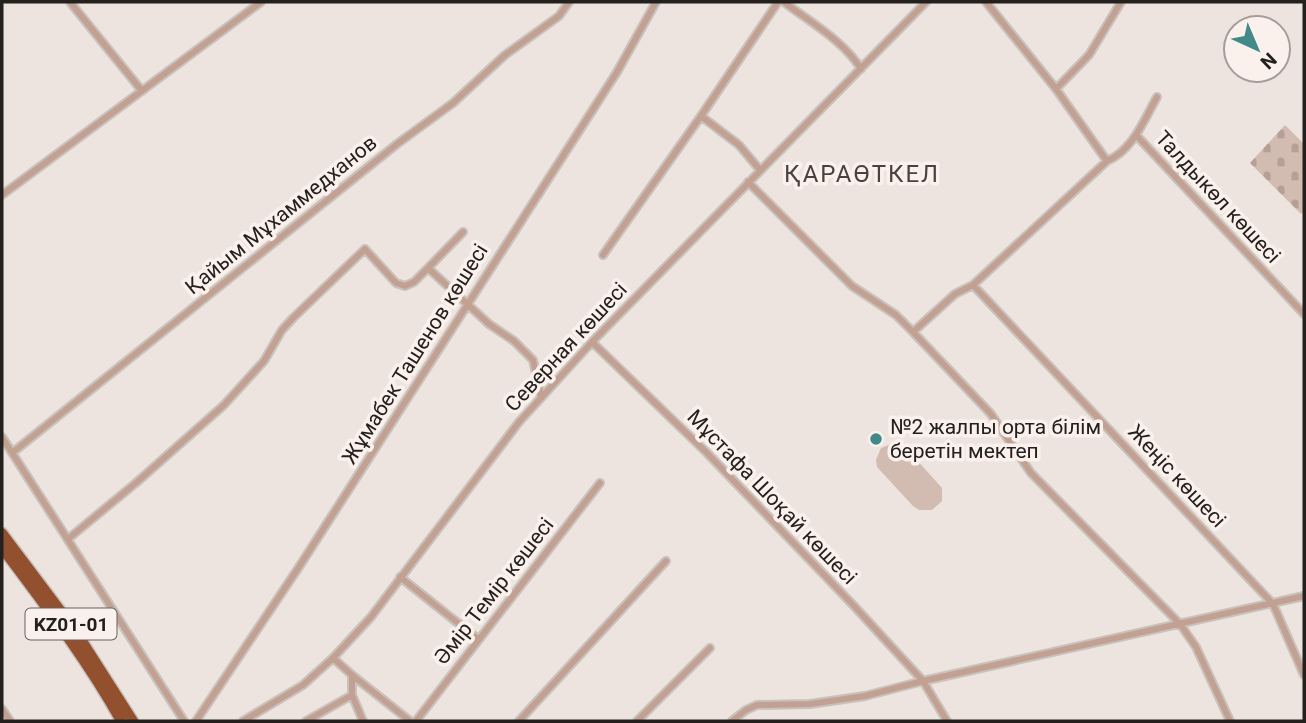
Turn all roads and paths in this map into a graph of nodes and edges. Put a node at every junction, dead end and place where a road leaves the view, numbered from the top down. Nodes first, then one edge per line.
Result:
1 (70, 2) edge
2 (261, 2) edge
3 (569, 2) edge
4 (656, 2) edge
5 (778, 2) edge
6 (784, 2) edge
7 (926, 2) edge
8 (986, 2) edge
9 (1121, 2) edge
10 (861, 69) junction
11 (1056, 89) junction
12 (142, 91) junction
13 (1157, 97) dead end
14 (701, 116) junction
15 (1136, 135) junction
16 (1107, 161) junction
17 (760, 170) junction
18 (747, 182) junction
19 (2, 195) edge
20 (463, 232) dead end
21 (603, 255) dead end
22 (428, 268) junction
23 (973, 285) junction
24 (466, 304) junction
25 (1304, 314) edge
26 (914, 332) junction
27 (592, 342) junction
28 (541, 397) junction
29 (2, 437) edge
30 (12, 453) junction
31 (600, 483) dead end
32 (2, 533) edge
33 (68, 539) junction
34 (2, 548) edge
35 (666, 561) dead end
36 (400, 577) junction
37 (1304, 596) edge
38 (1273, 604) junction
39 (1180, 624) junction
40 (478, 639) junction
41 (710, 648) dead end
42 (333, 658) junction
43 (1304, 674) edge
44 (352, 675) junction
45 (923, 681) junction
46 (352, 695) junction
47 (2, 709) edge
48 (10, 721) edge
49 (121, 721) edge
50 (133, 721) edge
51 (184, 721) edge
52 (196, 721) edge
53 (243, 721) edge
54 (306, 721) edge
55 (363, 721) edge
56 (410, 721) edge
57 (416, 721) edge
58 (519, 721) edge
59 (636, 721) edge
60 (732, 721) edge
61 (947, 721) edge
62 (1230, 721) edge

1 - 12 street
2 - 12 street
3 - 30 street, Қайым Мұхаммедханов
4 - 24 street, Жұмабек Ташенов көшесі
5 - 14 street
6 - 10 street
7 - 10 street, Северная көшесі
8 - 11 street
9 - 11 street
10 - 17 street, Северная көшесі
11 - 16 street
12 - 19 street
13 - 15 street
14 - 17 street
14 - 21 street
15 - 16 street
15 - 25 street, Талдыкөл көшесі
16 - 23 street
17 - 18 street, Северная көшесі
18 - 26 street
18 - 27 street, Северная көшесі
20 - 22 street
22 - 24 street
22 - 33 street
23 - 26 street
23 - 38 street, Жеңіс көшесі
24 - 28 street
24 - 52 street, Жұмабек Ташенов көшесі
26 - 39 street
27 - 28 street, Северная көшесі
27 - 45 street, Мұстафа Шоқай көшесі
28 - 36 street, Северная көшесі
29 - 30 street
30 - 33 street
31 - 40 street, Әмір Темір көшесі
32 - 50 highway, KZ01-01
33 - 51 street
34 - 49 highway, KZ01-01
35 - 58 street
36 - 40 street
36 - 42 street, Северная көшесі
37 - 38 street
38 - 39 street
38 - 43 street, Жеңіс көшесі
39 - 45 street
39 - 62 street
40 - 57 street, Әмір Темір көшесі
41 - 59 street
42 - 44 street
42 - 53 street, Северная көшесі
44 - 46 street
44 - 56 street
45 - 60 street
45 - 61 street, Мұстафа Шоқай көшесі
46 - 54 street
46 - 55 street
47 - 48 street

